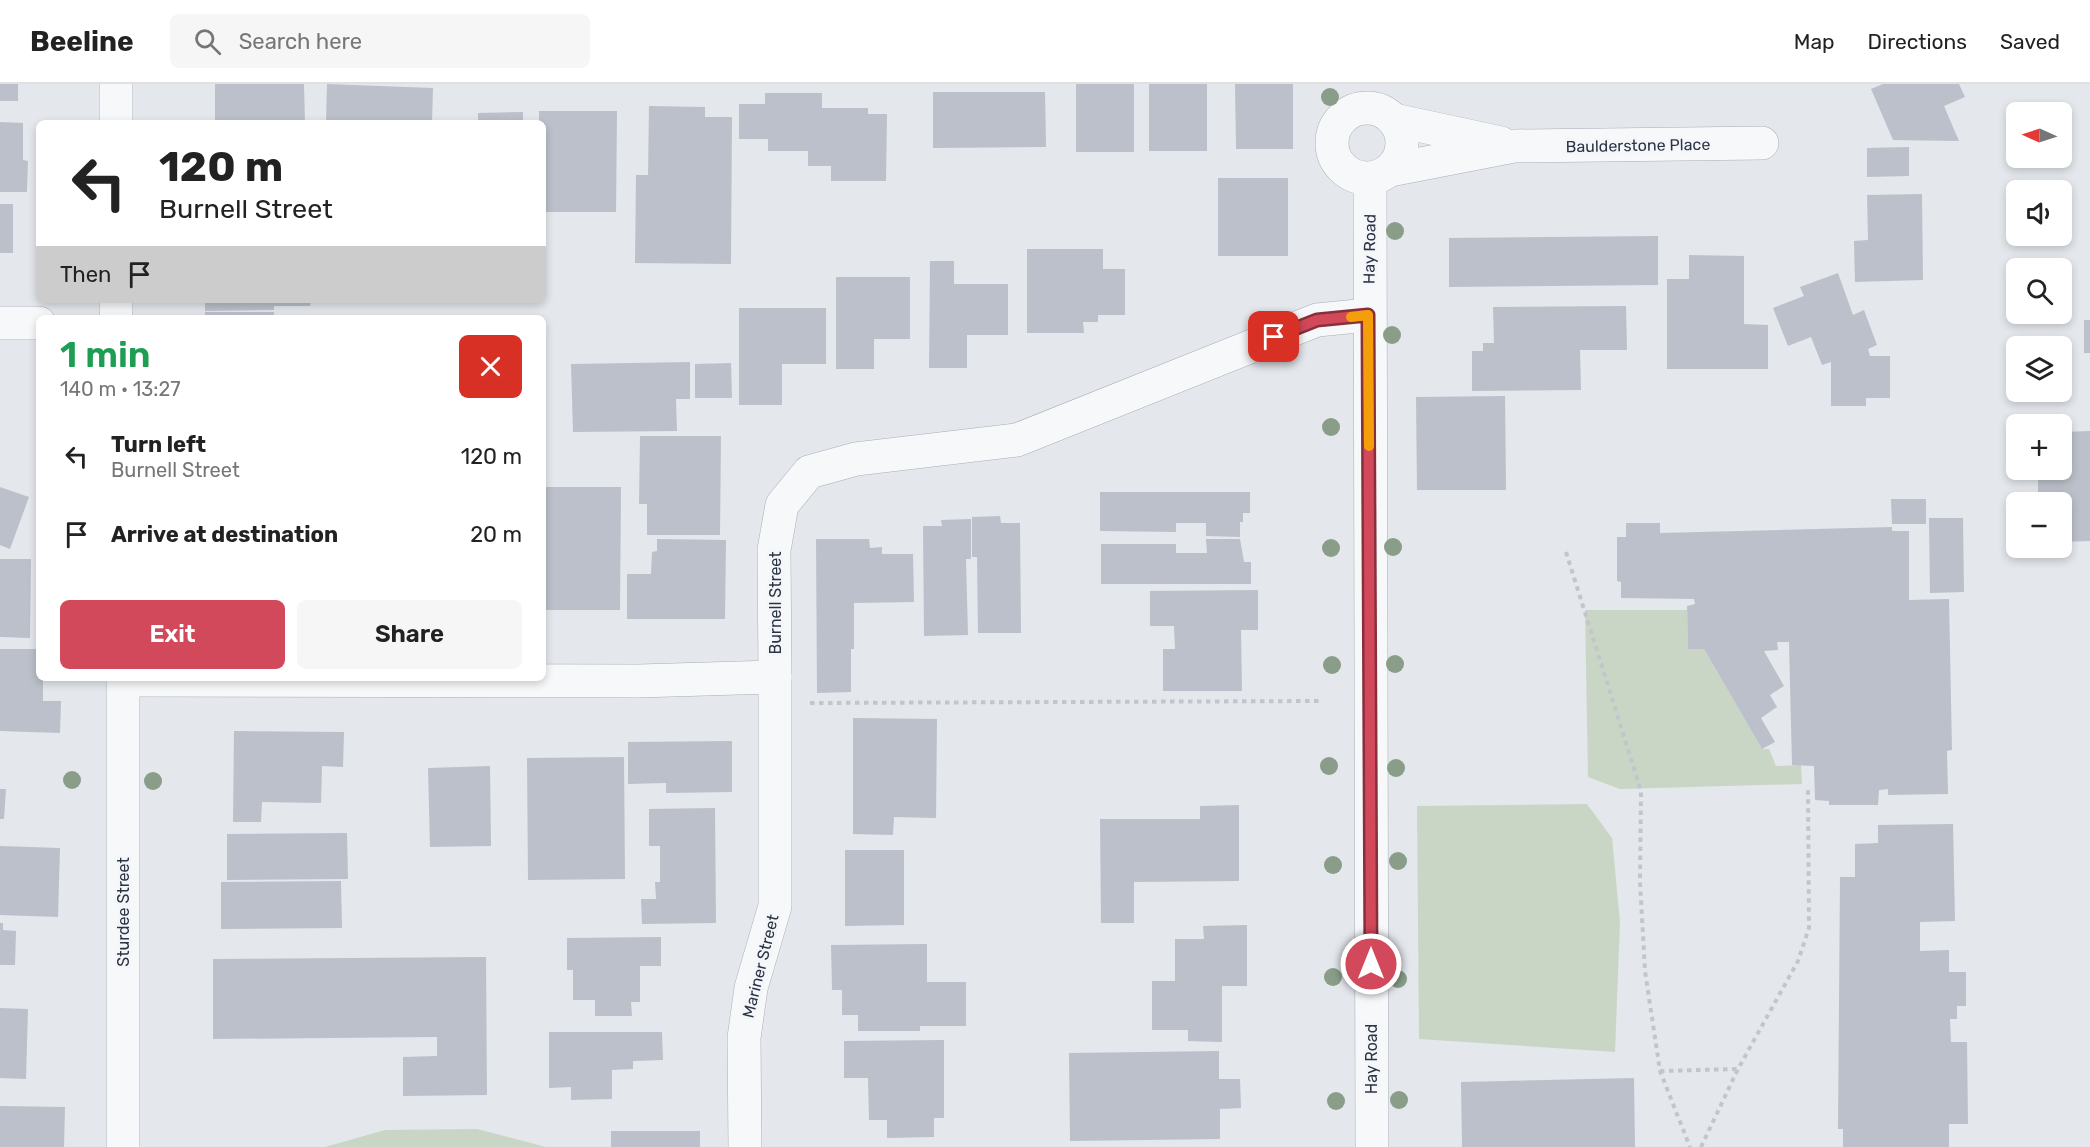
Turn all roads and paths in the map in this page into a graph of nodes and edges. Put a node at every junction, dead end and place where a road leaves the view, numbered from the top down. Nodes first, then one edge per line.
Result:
1 (116, 84) edge
2 (1362, 96) edge
3 (116, 120) edge
4 (1394, 120) junction
5 (1762, 143) dead end
6 (1514, 146) junction
7 (1380, 174) junction
8 (1368, 315) junction
9 (0, 322) edge
10 (36, 322) edge
11 (1566, 552) dead end
12 (775, 677) junction
13 (123, 681) edge
14 (546, 681) edge
15 (1320, 701) dead end
16 (806, 703) dead end
17 (1808, 786) dead end
18 (1738, 1069) junction
19 (1660, 1071) junction
20 (123, 1147) edge
21 (745, 1147) edge
22 (1372, 1147) edge
23 (1690, 1147) edge
24 (1701, 1147) edge

1 - 3 street
2 - 4 street
2 - 7 street
4 - 6 street, Baulderstone Place
4 - 7 street
5 - 6 street, Baulderstone Place
6 - 7 street, Baulderstone Place
7 - 8 street, Hay Road
8 - 12 street, Burnell Street
8 - 22 street, Hay Road
9 - 10 street
11 - 19 path
12 - 14 street, Burnell Street
12 - 21 street, Mariner Street
13 - 20 street, Sturdee Street
15 - 16 path
17 - 18 path
18 - 19 path
18 - 24 path
19 - 23 path

